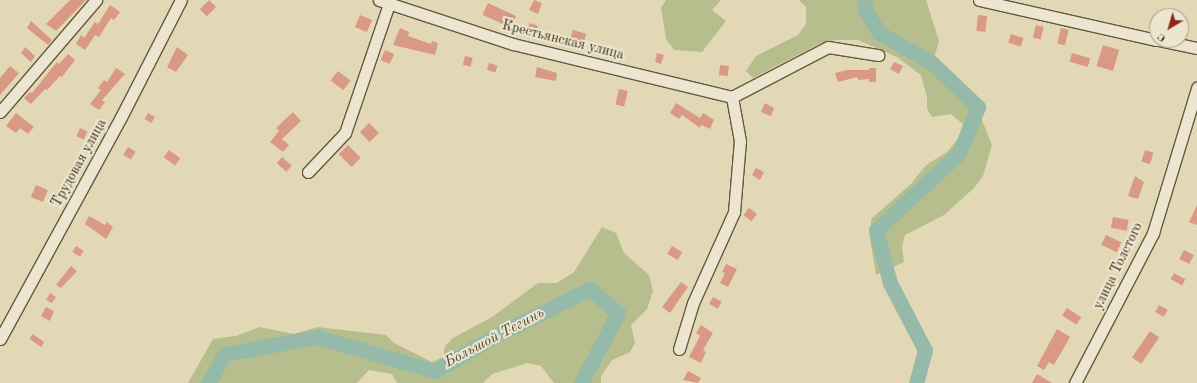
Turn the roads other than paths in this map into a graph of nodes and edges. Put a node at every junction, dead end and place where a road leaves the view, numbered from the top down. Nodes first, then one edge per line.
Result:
1 (96, 0) edge
2 (181, 0) edge
3 (979, 0) edge
4 (384, 2) edge
5 (1149, 38) edge
6 (878, 55) dead end
7 (1197, 88) edge
8 (732, 97) junction
9 (0, 112) edge
10 (308, 172) dead end
11 (0, 339) edge
12 (679, 349) dead end
13 (1075, 383) edge

1 - 9 street
2 - 11 street, Трудовая улица
3 - 5 street
4 - 8 street, Крестьянская улица
4 - 10 street, Крестьянская улица
6 - 8 street
7 - 13 street, улица Толстого
8 - 12 street

